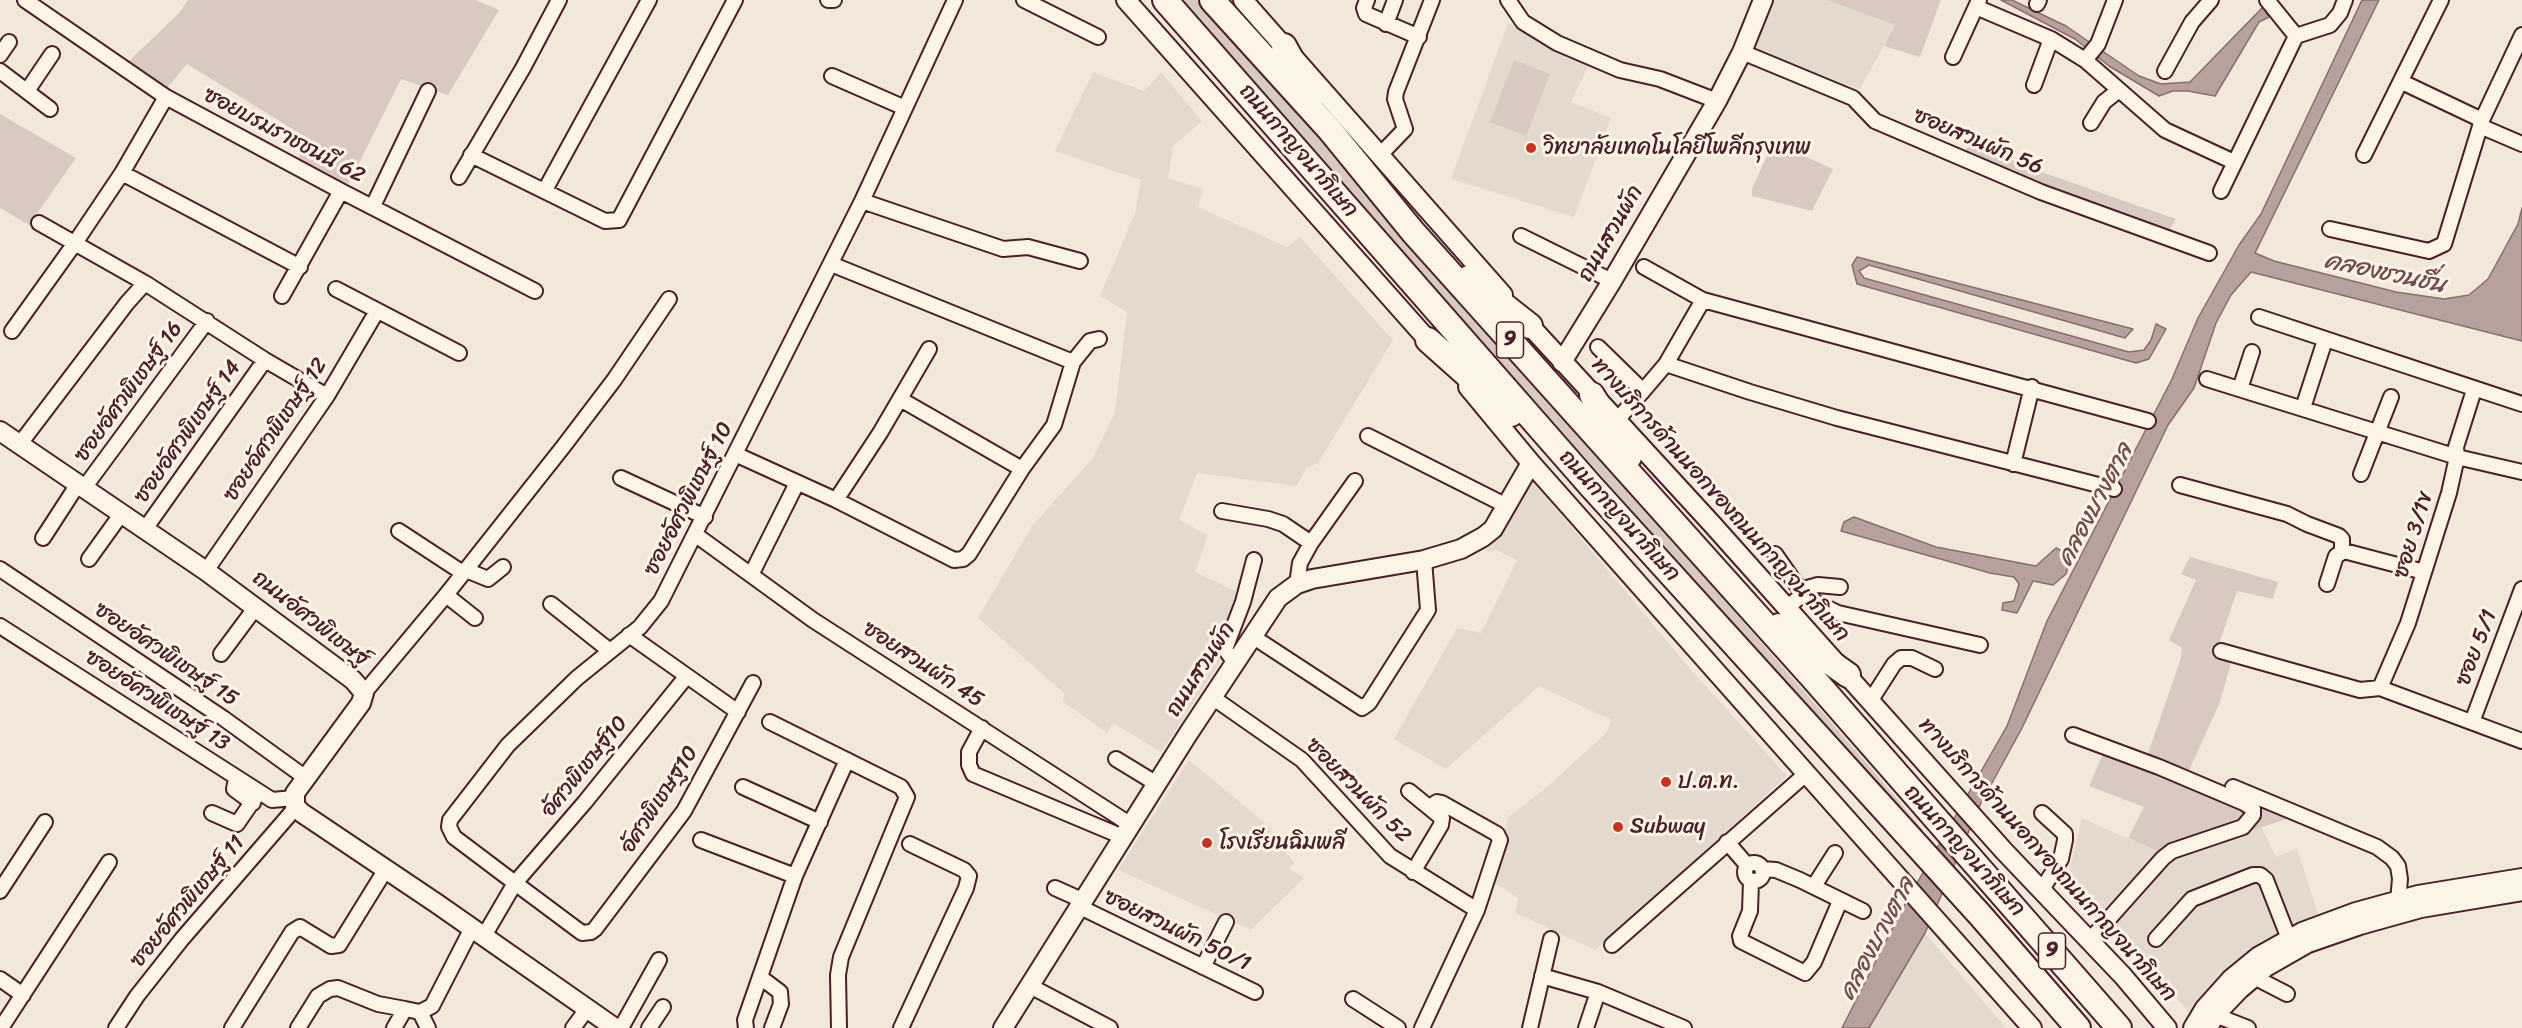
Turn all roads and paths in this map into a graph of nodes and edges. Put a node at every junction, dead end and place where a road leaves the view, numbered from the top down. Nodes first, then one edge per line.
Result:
1 (25, 0) edge
2 (559, 0) edge
3 (649, 0) edge
4 (735, 0) edge
5 (828, 0) edge
6 (834, 0) edge
7 (955, 0) edge
8 (1024, 0) edge
9 (1126, 0) edge
10 (1165, 0) edge
11 (1212, 0) edge
12 (1367, 0) edge
13 (1395, 0) edge
14 (1432, 0) edge
15 (1508, 0) edge
16 (1763, 0) edge
17 (2115, 0) edge
18 (2211, 0) edge
19 (2267, 0) edge
20 (2345, 0) edge
21 (2440, 0) edge
22 (1246, 1) edge
23 (1978, 3) edge
24 (1386, 24) junction
25 (2522, 35) edge
26 (1419, 36) junction
27 (2296, 36) junction
28 (1098, 37) dead end
29 (2051, 39) junction
30 (9, 42) dead end
31 (1284, 46) junction
32 (1742, 51) junction
33 (2091, 53) junction
34 (52, 54) dead end
35 (0, 55) edge
36 (1953, 57) dead end
37 (0, 71) edge
38 (2165, 71) dead end
39 (832, 76) dead end
40 (2402, 82) junction
41 (2034, 84) dead end
42 (2119, 90) junction
43 (428, 91) dead end
44 (27, 92) junction
45 (166, 97) junction
46 (1717, 101) junction
47 (905, 108) junction
48 (50, 109) dead end
49 (2091, 123) dead end
50 (2481, 123) junction
51 (1329, 129) junction
52 (2522, 144) edge
53 (1381, 154) junction
54 (471, 155) junction
55 (2364, 155) dead end
56 (2234, 162) junction
57 (122, 173) junction
58 (459, 177) dead end
59 (545, 190) junction
60 (2220, 190) dead end
61 (341, 191) junction
62 (862, 201) junction
63 (373, 206) junction
64 (39, 223) dead end
65 (2330, 229) dead end
66 (1521, 236) dead end
67 (1420, 240) junction
68 (75, 243) junction
69 (2209, 253) dead end
70 (1080, 261) dead end
71 (831, 264) junction
72 (300, 267) junction
73 (1644, 267) dead end
74 (1612, 281) junction
75 (145, 283) junction
76 (336, 289) dead end
77 (535, 291) dead end
78 (282, 296) dead end
79 (669, 299) dead end
80 (1703, 300) junction
81 (377, 311) junction
82 (2259, 317) dead end
83 (207, 321) junction
84 (1530, 326) junction
85 (12, 331) dead end
86 (1099, 339) dead end
87 (1428, 340) junction
88 (2325, 340) junction
89 (1598, 347) dead end
90 (929, 349) dead end
91 (2252, 352) dead end
92 (459, 353) dead end
93 (265, 360) junction
94 (1073, 362) junction
95 (1562, 362) junction
96 (1666, 364) junction
97 (2207, 380) dead end
98 (2032, 387) junction
99 (2240, 389) junction
100 (2474, 390) junction
101 (1643, 391) junction
102 (1592, 395) junction
103 (327, 396) junction
104 (2391, 397) dead end
105 (900, 399) junction
106 (2522, 405) edge
107 (2303, 408) junction
108 (1616, 420) junction
109 (2148, 421) dead end
110 (0, 431) edge
111 (2376, 431) junction
112 (1368, 436) dead end
113 (19, 445) junction
114 (735, 454) junction
115 (2457, 457) junction
116 (1531, 463) junction
117 (2013, 464) junction
118 (1022, 470) junction
119 (2522, 472) edge
120 (2361, 474) dead end
121 (621, 478) dead end
122 (1355, 481) dead end
123 (797, 483) junction
124 (1590, 485) junction
125 (81, 486) junction
126 (2180, 486) dead end
127 (2114, 489) dead end
128 (836, 500) junction
129 (1505, 506) junction
130 (1658, 506) junction
131 (1222, 511) dead end
132 (122, 513) junction
133 (705, 517) junction
134 (146, 529) junction
135 (399, 531) dead end
136 (696, 535) junction
137 (43, 538) dead end
138 (1311, 543) junction
139 (2342, 552) junction
140 (1775, 554) dead end
141 (89, 559) dead end
142 (1254, 560) dead end
143 (1424, 560) junction
144 (503, 567) dead end
145 (0, 570) edge
146 (206, 571) junction
147 (465, 571) junction
148 (2424, 572) junction
149 (751, 575) junction
150 (1297, 584) junction
151 (2327, 584) dead end
152 (1840, 587) dead end
153 (2522, 589) edge
154 (1802, 592) junction
155 (446, 595) junction
156 (1743, 600) junction
157 (551, 604) dead end
158 (256, 607) junction
159 (1787, 608) junction
160 (475, 618) dead end
161 (0, 626) edge
162 (629, 635) junction
163 (1252, 636) junction
164 (1980, 645) dead end
165 (610, 651) junction
166 (2222, 651) dead end
167 (221, 654) dead end
168 (1235, 663) junction
169 (1935, 669) dead end
170 (1848, 675) junction
171 (686, 677) junction
172 (753, 684) dead end
173 (2380, 688) junction
174 (364, 693) junction
175 (1212, 697) junction
176 (1871, 700) junction
177 (738, 712) junction
178 (770, 722) dead end
179 (2472, 722) junction
180 (982, 728) junction
181 (2073, 735) dead end
182 (2522, 741) edge
183 (1116, 759) dead end
184 (847, 760) junction
185 (1807, 773) junction
186 (306, 778) junction
187 (1157, 784) junction
188 (743, 787) dead end
189 (2233, 788) dead end
190 (1409, 791) dead end
191 (256, 797) junction
192 (296, 803) junction
193 (1431, 807) junction
194 (212, 813) dead end
195 (2042, 813) dead end
196 (45, 822) dead end
197 (820, 822) junction
198 (1127, 831) junction
199 (701, 840) dead end
200 (1727, 842) junction
201 (910, 844) dead end
202 (1836, 853) dead end
203 (109, 862) dead end
204 (1747, 865) junction
205 (386, 869) junction
206 (1762, 869) junction
207 (1413, 872) junction
208 (795, 876) junction
209 (1751, 880) junction
210 (515, 883) junction
211 (1814, 886) junction
212 (2516, 886) edge
213 (1055, 888) dead end
214 (0, 891) edge
215 (2041, 891) junction
216 (1840, 901) junction
217 (2398, 901) junction
218 (1082, 904) junction
219 (1477, 910) junction
220 (1863, 911) dead end
221 (1226, 922) dead end
222 (478, 932) junction
223 (2319, 932) junction
224 (1551, 939) dead end
225 (2156, 939) dead end
226 (2089, 941) junction
227 (1612, 945) dead end
228 (2292, 945) junction
229 (659, 960) dead end
230 (1203, 967) junction
231 (1542, 976) junction
232 (760, 977) junction
233 (2254, 977) junction
234 (0, 979) edge
235 (1030, 986) junction
236 (1256, 992) dead end
237 (1598, 992) junction
238 (2287, 994) dead end
239 (23, 995) junction
240 (1353, 999) dead end
241 (663, 1007) dead end
242 (405, 1009) junction
243 (587, 1009) junction
244 (420, 1012) junction
245 (2212, 1022) edge
246 (2, 1028) edge
247 (116, 1028) edge
248 (232, 1028) edge
249 (298, 1028) edge
250 (394, 1028) edge
251 (428, 1028) edge
252 (573, 1028) edge
253 (615, 1028) edge
254 (621, 1028) edge
255 (649, 1028) edge
256 (746, 1028) edge
257 (772, 1028) edge
258 (838, 1028) edge
259 (901, 1028) edge
260 (1003, 1028) edge
261 (1110, 1028) edge
262 (1398, 1028) edge
263 (1422, 1028) edge
264 (1530, 1028) edge
265 (1586, 1028) edge
266 (1684, 1028) edge
267 (2032, 1028) edge
268 (2078, 1028) edge
269 (2120, 1028) edge
270 (2167, 1028) edge
271 (2193, 1028) edge
272 (2248, 1028) edge

1 - 45 street, ซอยบรมราชชนนี 62
2 - 54 street
3 - 59 street
4 - 59 street
5 - 6 street
7 - 47 street, ซอยอัศวพิเชษฐ์ 10
8 - 28 street
9 - 87 street
10 - 124 highway, ถนนกาญจนาภิเษก / 9
11 - 51 highway, ถนนกาญจนาภิเษก / 9
12 - 24 street
13 - 24 street
14 - 26 street
15 - 46 street
16 - 32 street, ถนนสวนผัก
17 - 33 street
18 - 38 street
19 - 27 street
20 - 27 street
21 - 40 street
22 - 31 street, ทางบริการด้านนอกของถนนกาญจนาภิเษก
23 - 29 street
23 - 36 street
24 - 26 street
25 - 50 street
26 - 53 street
27 - 56 street
29 - 33 street
29 - 41 street
30 - 35 street
31 - 51 highway
31 - 53 street, ทางบริการด้านนอกของถนนกาญจนาภิเษก
32 - 46 street, ถนนสวนผัก
32 - 69 street, ซอยสวนผัก 56
33 - 42 street
34 - 44 street
37 - 44 street
39 - 47 street
40 - 50 street
40 - 55 street
42 - 49 street
42 - 56 street
43 - 63 street
44 - 48 street
45 - 57 street
45 - 61 street, ซอยบรมราชชนนี 62
46 - 74 street, ถนนสวนผัก
47 - 62 street, ซอยอัศวพิเชษฐ์ 10
50 - 52 street
50 - 65 street
51 - 67 highway, ถนนกาญจนาภิเษก / 9
53 - 84 street, ทางบริการด้านนอกของถนนกาญจนาภิเษก
54 - 58 street
54 - 59 street
56 - 60 street
57 - 68 street
57 - 72 street
61 - 63 street, ซอยบรมราชชนนี 62
61 - 72 street
62 - 70 street
62 - 71 street, ซอยอัศวพิเชษฐ์ 10
63 - 77 street, ซอยบรมราชชนนี 62
64 - 68 street
66 - 74 street
67 - 84 highway
67 - 130 highway, ถนนกาญจนาภิเษก / 9
68 - 75 street
68 - 85 street
71 - 94 street
71 - 114 street, ซอยอัศวพิเชษฐ์ 10
72 - 78 street
73 - 80 street
74 - 95 street, ถนนสวนผัก
75 - 83 street
75 - 113 street
76 - 81 street
79 - 147 street
80 - 96 street
80 - 98 street
81 - 92 street
81 - 103 street, ซอยอัศวพิเชษฐ์ 12
82 - 88 street
83 - 93 street
83 - 125 street, ซอยอัศวพิเชษฐ์ 16
84 - 95 street, ทางบริการด้านนอกของถนนกาญจนาภิเษก
86 - 94 street
87 - 116 street
87 - 124 highway
88 - 100 street
88 - 107 street
89 - 101 street
90 - 105 street
91 - 99 street
93 - 103 street
93 - 134 street, ซอยอัศวพิเชษฐ์ 14
94 - 118 street
95 - 102 street, ทางบริการด้านนอกของถนนกาญจนาภิเษก
96 - 101 street
96 - 117 street
97 - 99 street
98 - 109 street
98 - 117 street
99 - 107 street
100 - 106 street
100 - 115 street, ซอย 3/1ข
101 - 108 street
102 - 108 street, ทางบริการด้านนอกของถนนกาญจนาภิเษก
102 - 130 highway
103 - 146 street, ซอยอัศวพิเชษฐ์ 12
104 - 111 street
105 - 118 street
105 - 128 street
107 - 111 street
108 - 159 street, ทางบริการด้านนอกของถนนกาญจนาภิเษก
110 - 113 street, ถนนอัศวพิเชษฐ์
111 - 115 street
111 - 120 street
112 - 129 street
113 - 125 street, ถนนอัศวพิเชษฐ์
114 - 123 street
114 - 133 street, ซอยอัศวพิเชษฐ์ 10
115 - 119 street
115 - 148 street, ซอย 3/1ข
116 - 129 street, ถนนสวนผัก
116 - 185 street
117 - 127 street
118 - 128 street
121 - 133 street
122 - 138 street
123 - 128 street
123 - 149 street
124 - 268 highway, ถนนกาญจนาภิเษก / 9
125 - 132 street, ถนนอัศวพิเชษฐ์
125 - 137 street, ซอยอัศวพิเชษฐ์ 16
126 - 139 street
129 - 143 street, ถนนสวนผัก
130 - 156 highway, ถนนกาญจนาภิเษก / 9
131 - 138 street
132 - 134 street, ถนนอัศวพิเชษฐ์
132 - 141 street
133 - 136 street, ซอยอัศวพิเชษฐ์ 10
134 - 146 street, ถนนอัศวพิเชษฐ์
135 - 147 street
136 - 149 street, ซอยสวนผัก 45
136 - 162 street, ซอยอัศวพิเชษฐ์ 10
138 - 150 street
139 - 148 street
139 - 151 street
140 - 154 street
142 - 168 street
143 - 150 street, ถนนสวนผัก
143 - 163 street
144 - 147 street
145 - 186 street, ซอยอัศวพิเชษฐ์ 15
146 - 158 street, ถนนอัศวพิเชษฐ์
147 - 155 street
148 - 173 street, ซอย 3/1ข
149 - 180 street, ซอยสวนผัก 45
150 - 163 street, ถนนสวนผัก
152 - 154 street
153 - 179 street, ซอย 5/1
154 - 159 street
154 - 164 street
155 - 160 street
155 - 174 street
156 - 170 highway
156 - 269 highway, ถนนกาญจนาภิเษก / 9
157 - 165 street
158 - 167 street
158 - 174 street, ถนนอัศวพิเชษฐ์
159 - 170 street, ทางบริการด้านนอกของถนนกาญจนาภิเษก
161 - 191 street, ซอยอัศวพิเชษฐ์ 13
162 - 165 street, ซอยอัศวพิเชษฐ์ 10
162 - 171 street
163 - 168 street, ถนนสวนผัก
165 - 210 street, ซอยอัศวพิเชษฐ์ 10
166 - 173 street
168 - 175 street, ถนนสวนผัก
169 - 176 street
170 - 176 street, ทางบริการด้านนอกของถนนกาญจนาภิเษก
171 - 177 street
171 - 210 street, อัศวพิเชษฐ์10
172 - 177 street, อัศวพิเชษฐ10
173 - 179 street
174 - 186 street, ถนนอัศวพิเชษฐ์
175 - 187 street, ถนนสวนผัก
175 - 207 street, ซอยสวนผัก 52
176 - 215 street, ทางบริการด้านนอกของถนนกาญจนาภิเษก
177 - 210 street, อัศวพิเชษฐ10
178 - 184 street
179 - 182 street
180 - 198 street, ซอยสวนผัก 45
180 - 198 street
181 - 226 street
183 - 187 street
184 - 197 street
184 - 258 street
185 - 200 street
185 - 267 street
186 - 192 street, ถนนอัศวพิเชษฐ์
187 - 198 street, ถนนสวนผัก
188 - 197 street
189 - 217 street
190 - 193 street
191 - 192 street, ซอยอัศวพิเชษฐ์ 13
191 - 194 street
192 - 205 street
192 - 247 street, ซอยอัศวพิเชษฐ์ 11
193 - 207 street
193 - 219 street
195 - 215 street
196 - 214 street
197 - 208 street
198 - 218 street, ถนนสวนผัก
199 - 208 street
200 - 204 street
200 - 227 street
201 - 259 street
202 - 211 street
203 - 239 street
204 - 206 street
204 - 209 street
205 - 222 street
205 - 248 street
206 - 209 street
206 - 211 street
207 - 219 street, ซอยสวนผัก 52
208 - 232 street
209 - 216 street
210 - 222 street
211 - 216 street
212 - 217 street
212 - 223 street
213 - 218 street, ซอยสวนผัก 50/1
215 - 226 street, ทางบริการด้านนอกของถนนกาญจนาภิเษก
216 - 220 street
217 - 223 street
218 - 230 street, ซอยสวนผัก 50/1
218 - 235 street, ถนนสวนผัก
219 - 263 street
221 - 230 street
222 - 243 street
222 - 244 street
223 - 228 street
224 - 231 street
225 - 228 street
226 - 270 street, ทางบริการด้านนอกของถนนกาญจนาภิเษก
228 - 233 street
228 - 271 street
229 - 254 street
230 - 236 street, ซอยสวนผัก 50/1
231 - 237 street
231 - 264 street
232 - 256 street
232 - 257 street
233 - 238 street
233 - 245 street
234 - 239 street
235 - 260 street, ถนนสวนผัก
235 - 261 street
237 - 265 street
237 - 266 street
239 - 246 street
240 - 262 street
241 - 255 street
242 - 244 street
242 - 249 street
242 - 250 street
243 - 252 street
243 - 253 street
244 - 251 street
245 - 272 street

